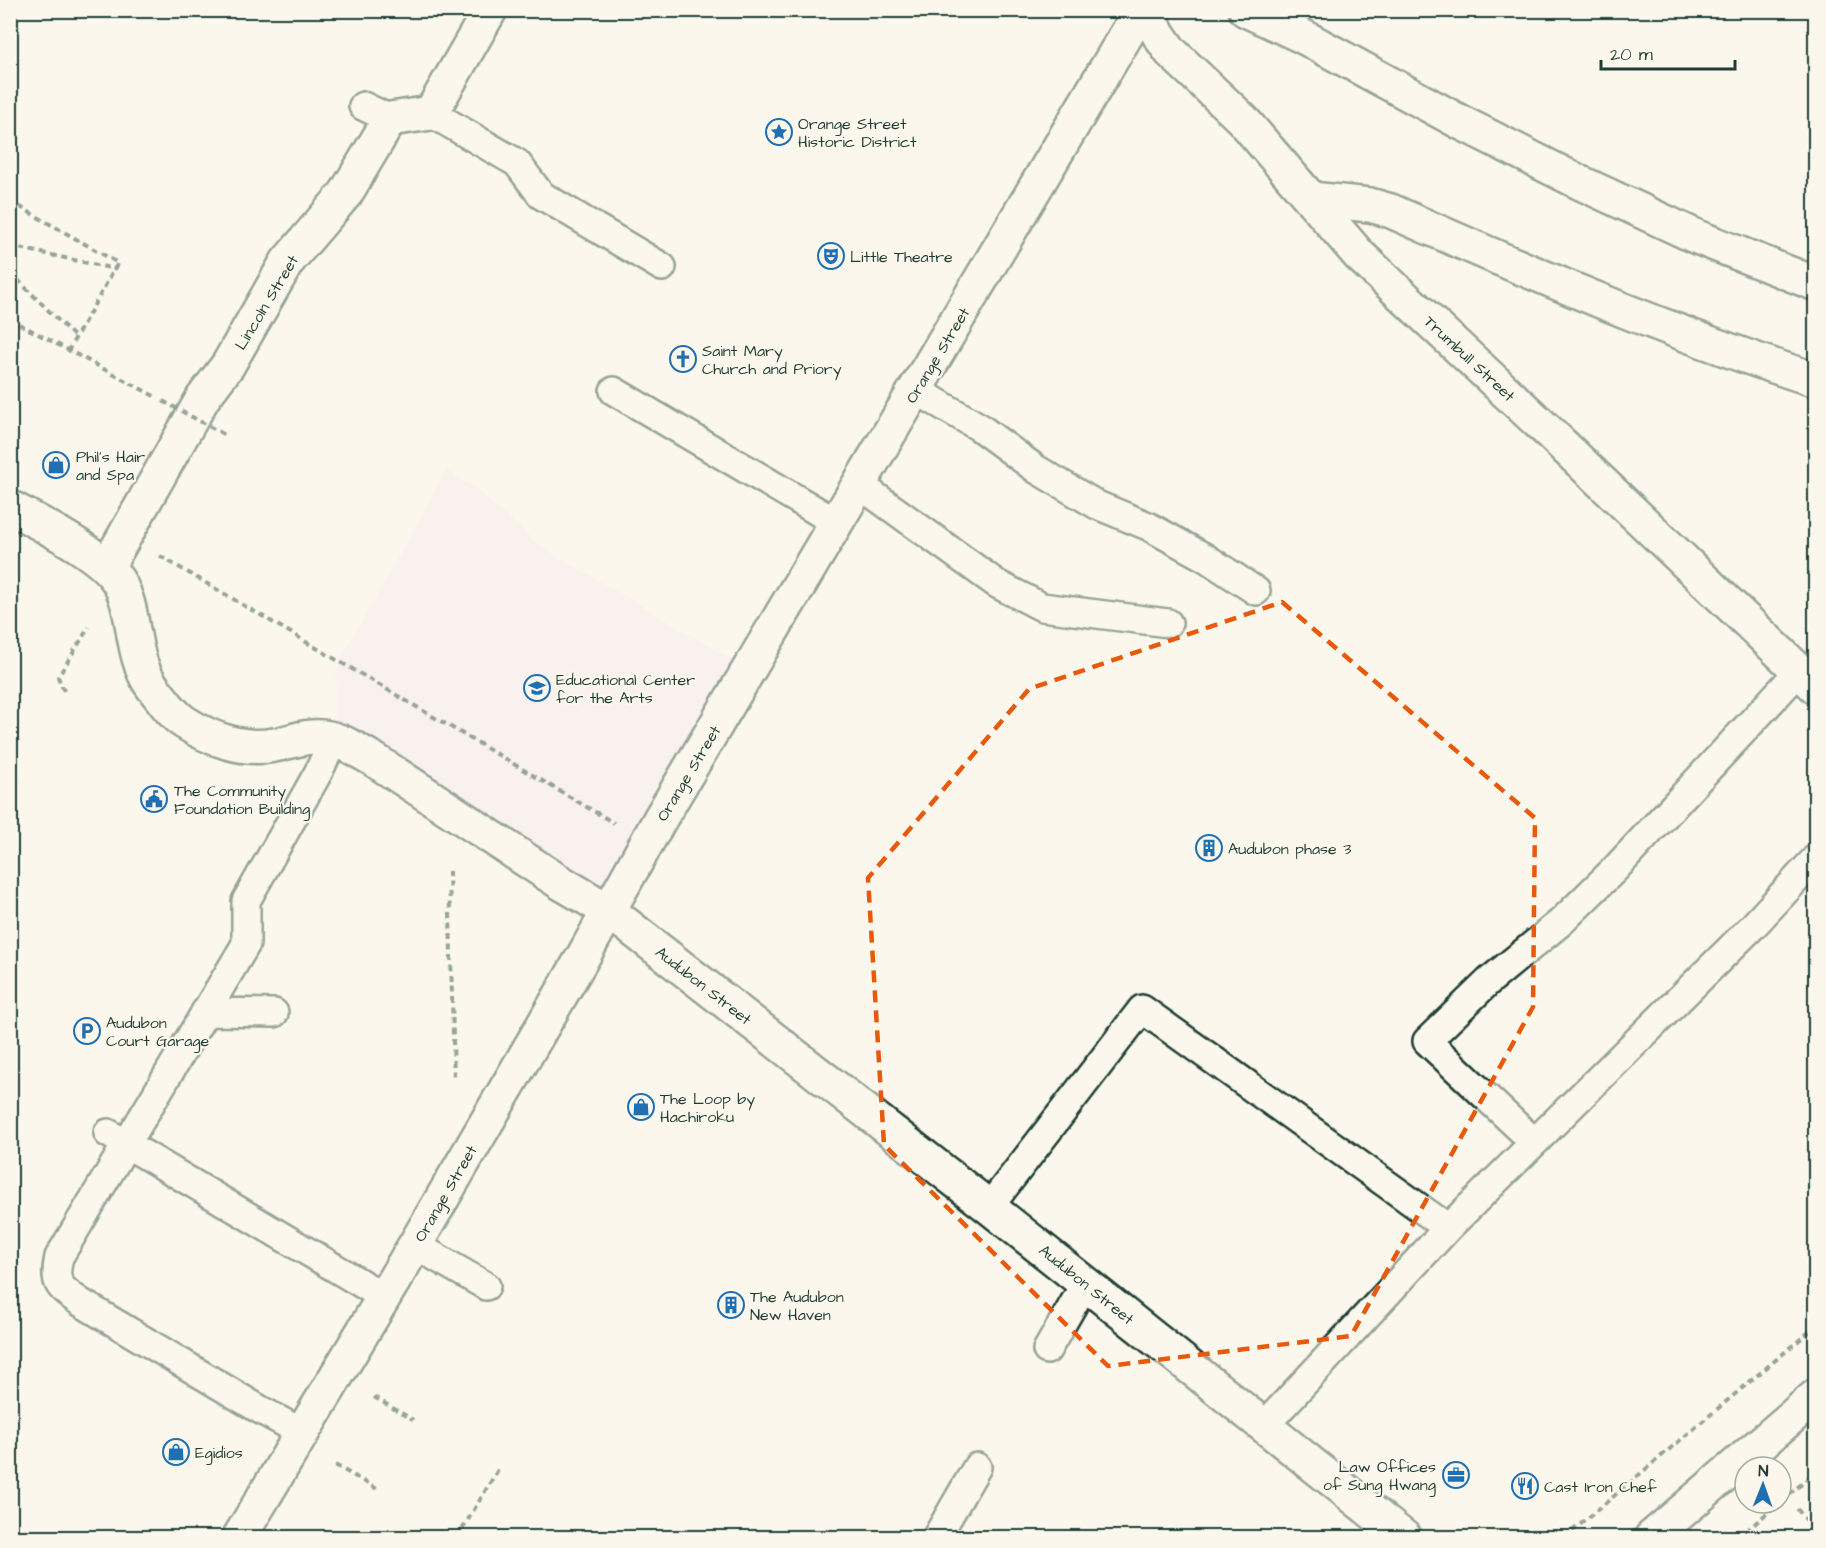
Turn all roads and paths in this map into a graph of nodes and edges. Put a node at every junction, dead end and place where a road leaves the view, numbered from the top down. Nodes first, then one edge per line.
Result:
1 (490, 10) edge
2 (1141, 10) edge
3 (1146, 10) edge
4 (1246, 10) edge
5 (431, 113) junction
6 (1311, 200) junction
7 (10, 201) edge
8 (10, 246) edge
9 (662, 267) dead end
10 (115, 269) junction
11 (10, 272) edge
12 (1815, 284) edge
13 (10, 319) edge
14 (75, 337) junction
15 (68, 351) junction
16 (1815, 380) edge
17 (916, 390) junction
18 (614, 391) dead end
19 (225, 435) dead end
20 (860, 485) junction
21 (10, 507) edge
22 (837, 523) junction
23 (151, 551) dead end
24 (107, 567) junction
25 (1257, 591) dead end
26 (1168, 622) dead end
27 (89, 627) dead end
28 (1807, 679) edge
29 (64, 691) dead end
30 (334, 739) junction
31 (21, 775) dead end
32 (10, 793) edge
33 (617, 825) dead end
34 (1815, 858) edge
35 (449, 871) dead end
36 (609, 910) junction
37 (205, 1012) junction
38 (274, 1013) dead end
39 (454, 1081) dead end
40 (117, 1138) junction
41 (1534, 1142) junction
42 (989, 1207) junction
43 (1448, 1228) junction
44 (415, 1245) junction
45 (1085, 1284) junction
46 (486, 1286) dead end
47 (384, 1297) junction
48 (1815, 1326) edge
49 (1047, 1350) dead end
50 (1815, 1396) edge
51 (374, 1397) dead end
52 (413, 1420) dead end
53 (1264, 1425) junction
54 (303, 1432) junction
55 (335, 1465) dead end
56 (977, 1467) dead end
57 (499, 1468) dead end
58 (1815, 1472) edge
59 (377, 1489) dead end
60 (1793, 1491) edge
61 (1797, 1509) dead end
62 (1765, 1515) edge
63 (1815, 1531) edge
64 (239, 1538) edge
65 (457, 1538) edge
66 (936, 1538) edge
67 (1405, 1538) edge
68 (1564, 1538) edge
69 (1651, 1538) edge
70 (1738, 1538) edge

1 - 5 main road
2 - 17 main road, Orange Street
3 - 6 main road, Trumbull Street
4 - 12 main road
5 - 9 lane
5 - 24 main road, Lincoln Street
6 - 16 main road
6 - 28 main road, Trumbull Street
7 - 10 path
8 - 10 path
10 - 14 path
11 - 14 path
13 - 15 path
14 - 15 path
15 - 19 path, bridge
17 - 20 main road, Orange Street
17 - 25 lane
18 - 22 lane
20 - 22 main road, Orange Street
20 - 26 lane
21 - 24 main road, Audubon Street
22 - 36 main road, Orange Street
23 - 33 path
24 - 30 main road, Audubon Street
27 - 29 path
28 - 41 lane
30 - 36 main road, Audubon Street
30 - 37 lane
31 - 32 path
34 - 41 lane
35 - 39 path
36 - 42 main road, Audubon Street
36 - 44 main road, Orange Street
37 - 38 lane
37 - 40 lane
40 - 47 lane
40 - 54 lane
41 - 43 lane
42 - 43 lane
42 - 45 main road, Audubon Street
43 - 53 lane
44 - 46 lane
44 - 47 main road, Orange Street
45 - 49 lane
45 - 53 main road, Audubon Street
47 - 54 main road, Orange Street
48 - 68 path
50 - 69 main road
51 - 52 path
53 - 67 main road, Audubon Street
54 - 64 main road, Orange Street
55 - 59 path
56 - 66 lane
57 - 65 path
58 - 60 path
61 - 63 path
62 - 70 path

